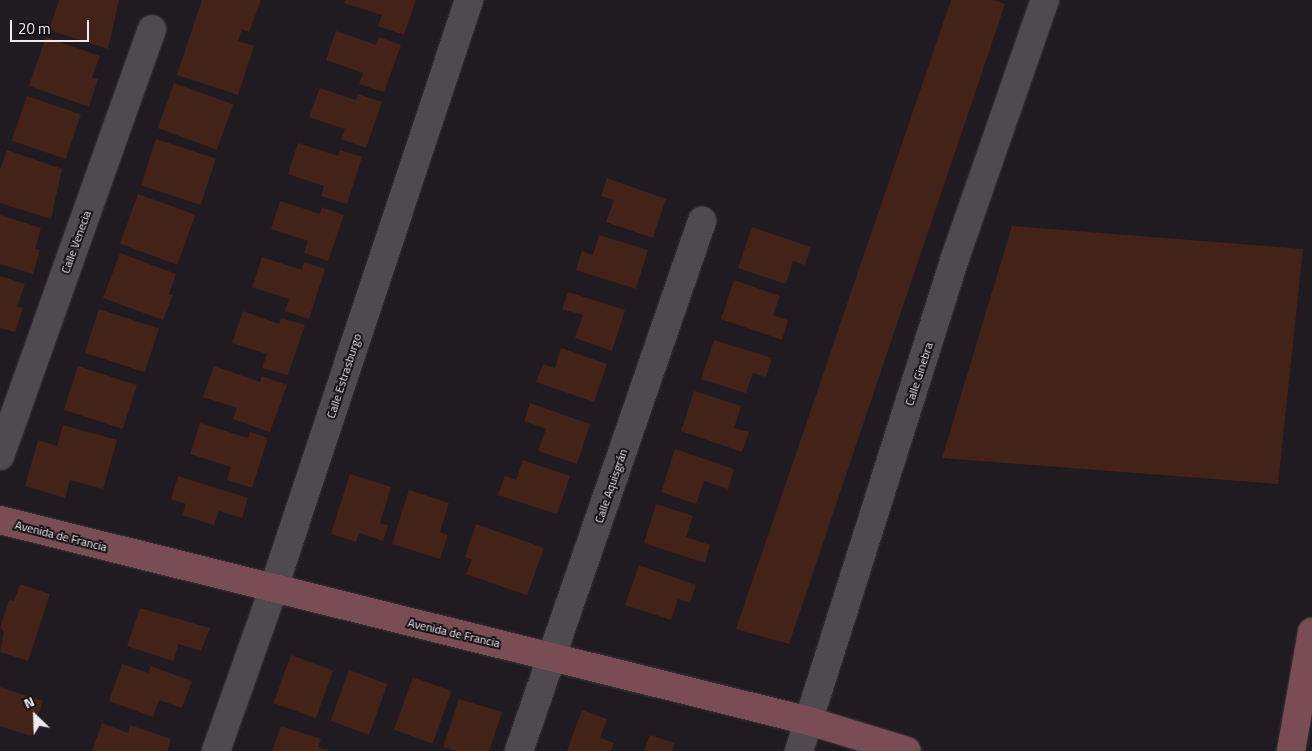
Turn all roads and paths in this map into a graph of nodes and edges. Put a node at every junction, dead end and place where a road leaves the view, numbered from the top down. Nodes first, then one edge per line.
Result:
1 (469, 0) edge
2 (1045, 0) edge
3 (152, 29) dead end
4 (702, 221) dead end
5 (0, 456) edge
6 (0, 520) edge
7 (273, 590) junction
8 (1312, 632) edge
9 (552, 656) junction
10 (810, 722) junction
11 (216, 751) edge
12 (519, 751) edge
13 (799, 751) edge
14 (907, 751) edge
15 (1291, 751) edge

1 - 7 street, Calle Estrasburgo
2 - 10 street, Calle Ginebra
3 - 5 street, Calle Venecia
4 - 9 street, Calle Aquisgrán
6 - 7 street, Avenida de Francia
7 - 9 street, Avenida de Francia
7 - 11 street, Calle Estrasburgo
8 - 15 street
9 - 10 street, Avenida de Francia
9 - 12 street, Calle Aquisgrán
10 - 13 street, Calle Ginebra
10 - 14 street, Avenida de Francia

